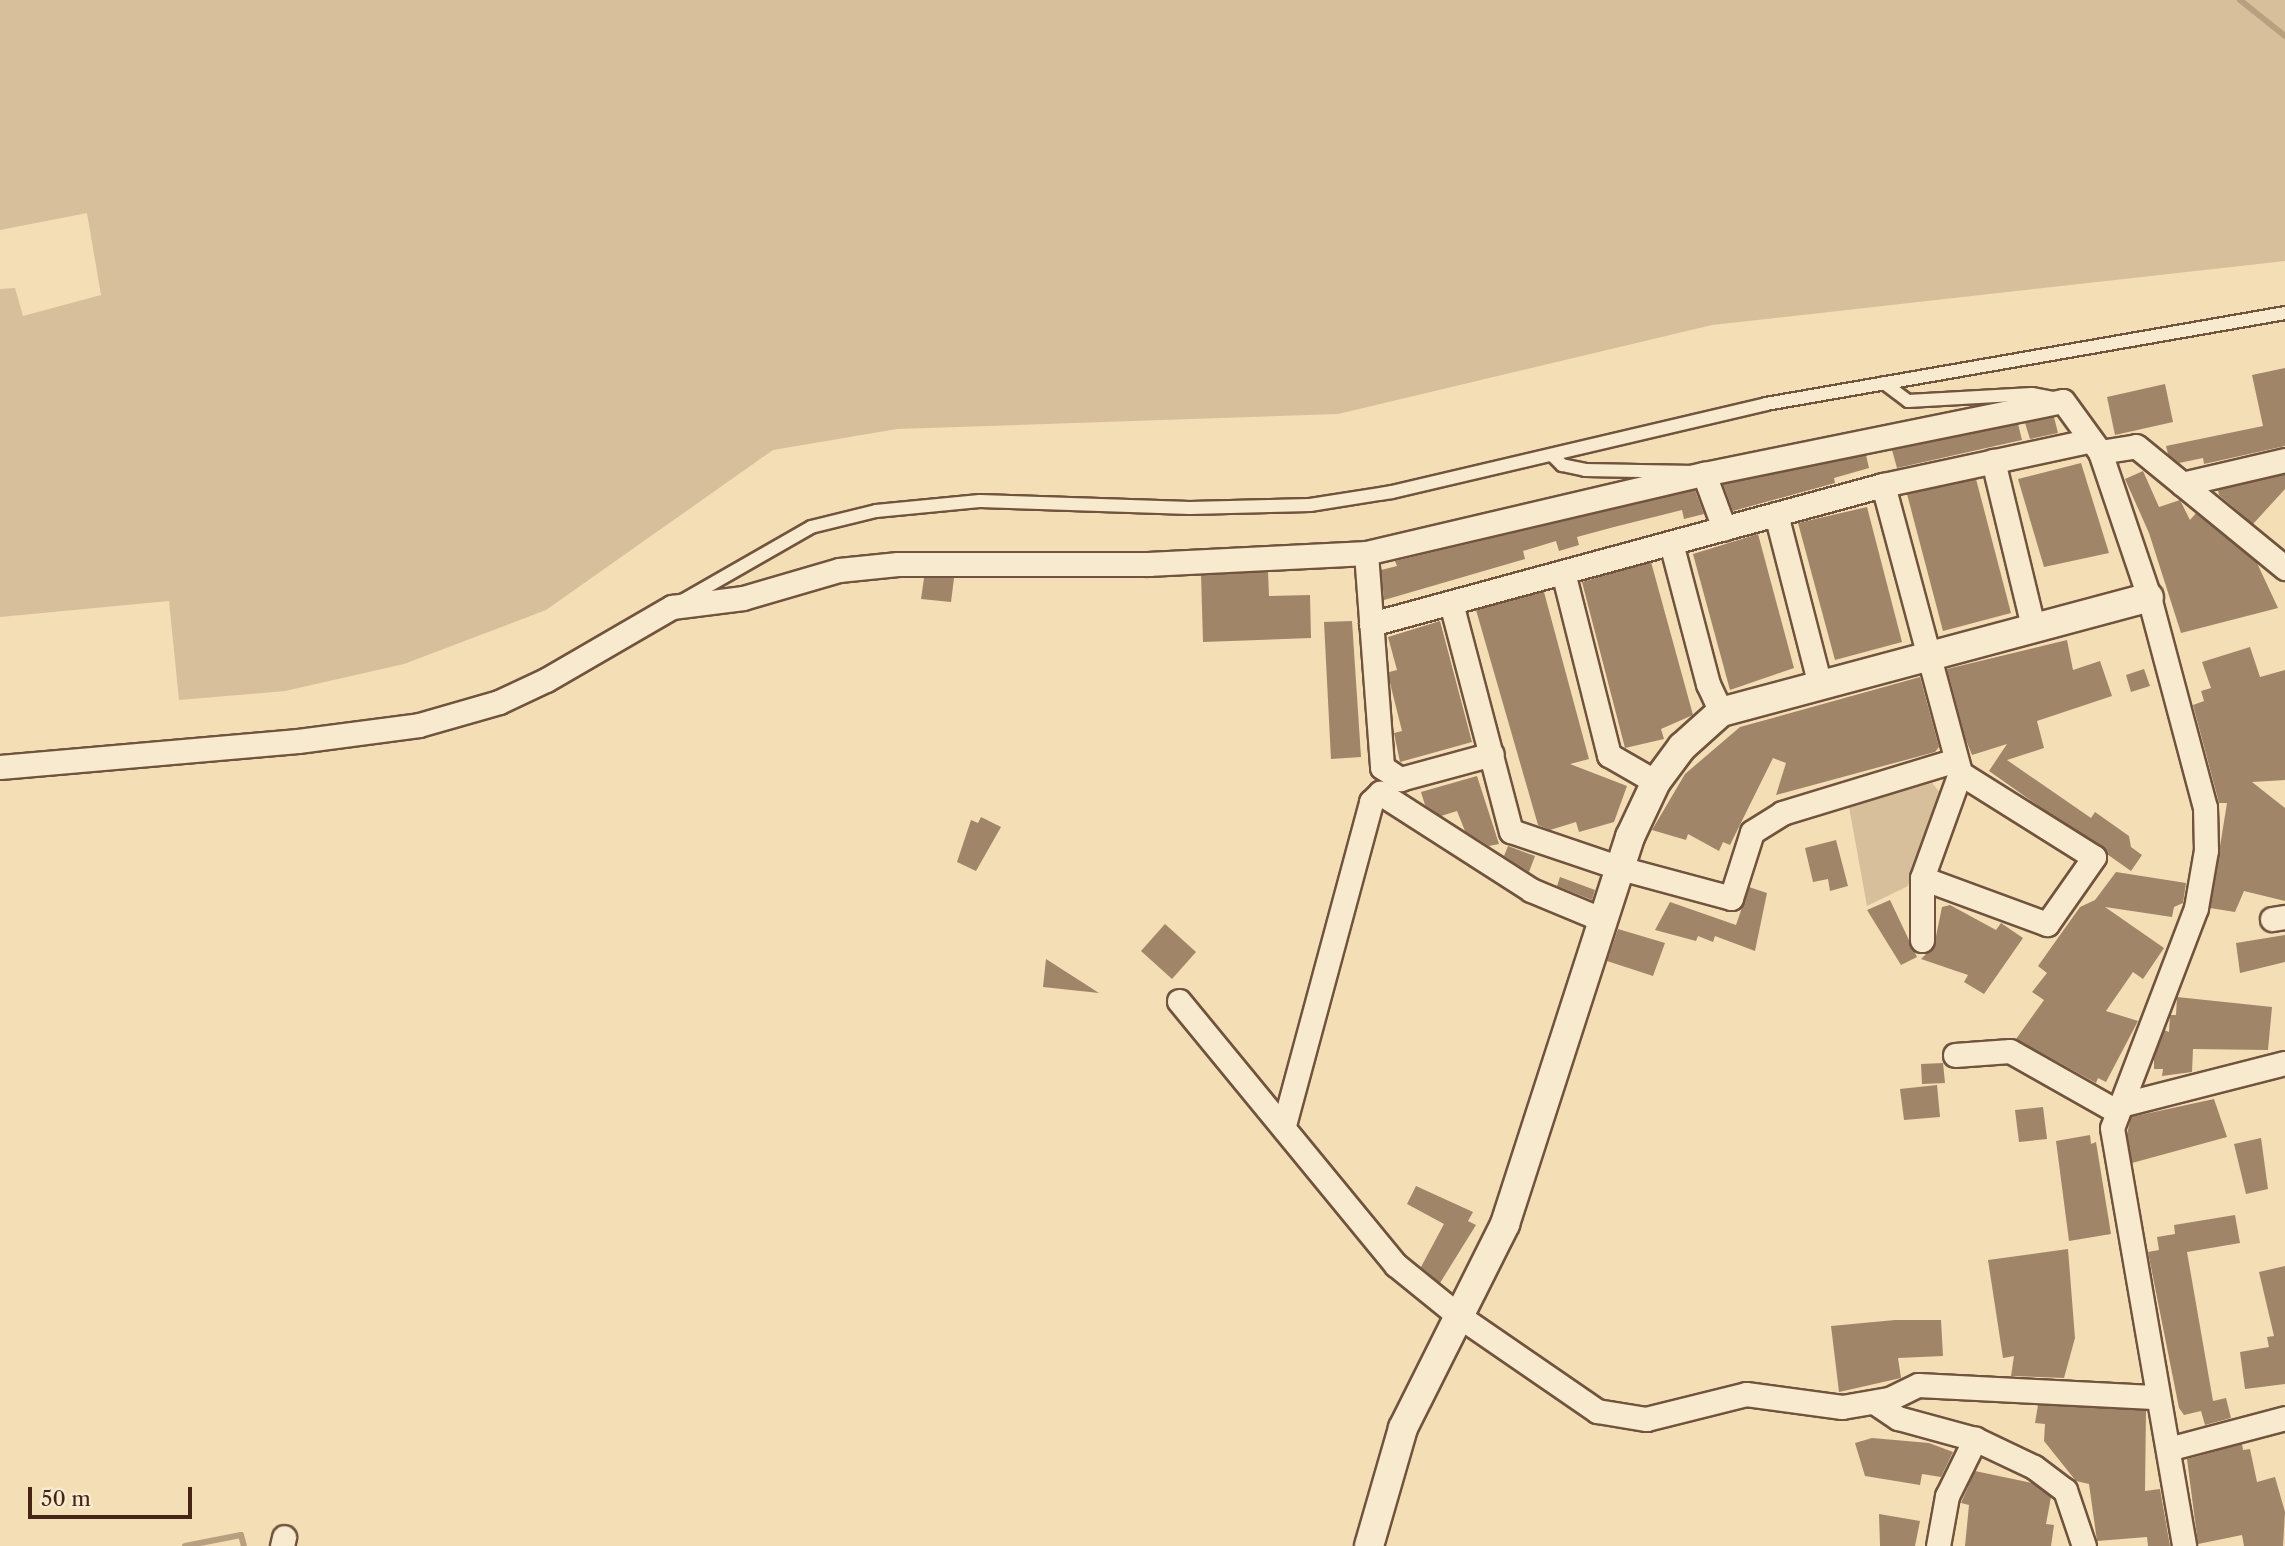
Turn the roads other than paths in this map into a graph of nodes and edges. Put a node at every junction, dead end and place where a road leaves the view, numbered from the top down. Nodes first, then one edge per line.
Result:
1 (2285, 313) edge
2 (1884, 383) junction
3 (2063, 401) junction
4 (2094, 446) junction
5 (1553, 456) junction
6 (2285, 460) edge
7 (1993, 461) junction
8 (1704, 474) junction
9 (2182, 484) junction
10 (1883, 485) junction
11 (1776, 514) junction
12 (1724, 528) junction
13 (1671, 543) junction
14 (1366, 552) junction
15 (2285, 568) edge
16 (1563, 572) junction
17 (2149, 597) junction
18 (1451, 603) junction
19 (672, 607) junction
20 (1371, 624) junction
21 (2033, 626) junction
22 (1928, 655) junction
23 (1820, 685) junction
24 (1721, 712) junction
25 (1492, 754) junction
26 (0, 767) edge
27 (1382, 767) junction
28 (1958, 767) junction
29 (1656, 782) junction
30 (1380, 793) junction
31 (1620, 868) junction
32 (1922, 878) junction
33 (1603, 920) junction
34 (1922, 940) dead end
35 (1179, 1001) dead end
36 (1955, 1055) dead end
37 (2285, 1063) edge
38 (2118, 1108) junction
39 (1284, 1125) junction
40 (1459, 1316) junction
41 (2158, 1397) junction
42 (1874, 1402) junction
43 (2285, 1418) edge
44 (1975, 1439) junction
45 (2168, 1448) junction
46 (2081, 1545) edge
47 (1369, 1546) edge
48 (1938, 1546) edge
49 (2184, 1546) edge

1 - 2 lane
2 - 3 lane
2 - 5 lane
3 - 4 street
3 - 8 street
4 - 7 street
4 - 9 street
4 - 17 street
5 - 8 lane
5 - 19 lane
6 - 9 street
7 - 10 street
7 - 21 street
8 - 12 street
8 - 14 street
9 - 15 street
10 - 11 street
10 - 22 street
11 - 12 street
11 - 23 street
12 - 13 street
13 - 16 street
13 - 24 street
14 - 19 street
14 - 20 street
16 - 18 street
16 - 29 street
17 - 21 street
17 - 38 street
18 - 20 street
18 - 25 street
19 - 26 street
20 - 27 street
21 - 22 street
22 - 23 street
22 - 28 street
23 - 24 street
24 - 29 street
25 - 27 street
25 - 31 street
27 - 30 street
28 - 31 street
28 - 32 street
28 - 32 street
29 - 31 street
30 - 33 street
30 - 39 street
31 - 33 street
32 - 34 street
33 - 40 street
35 - 39 street
36 - 38 street
37 - 38 street
38 - 41 street
39 - 40 street
40 - 42 street
40 - 47 street
41 - 42 street
41 - 45 street
42 - 44 street
43 - 45 street
44 - 46 street
44 - 48 street
45 - 49 street

